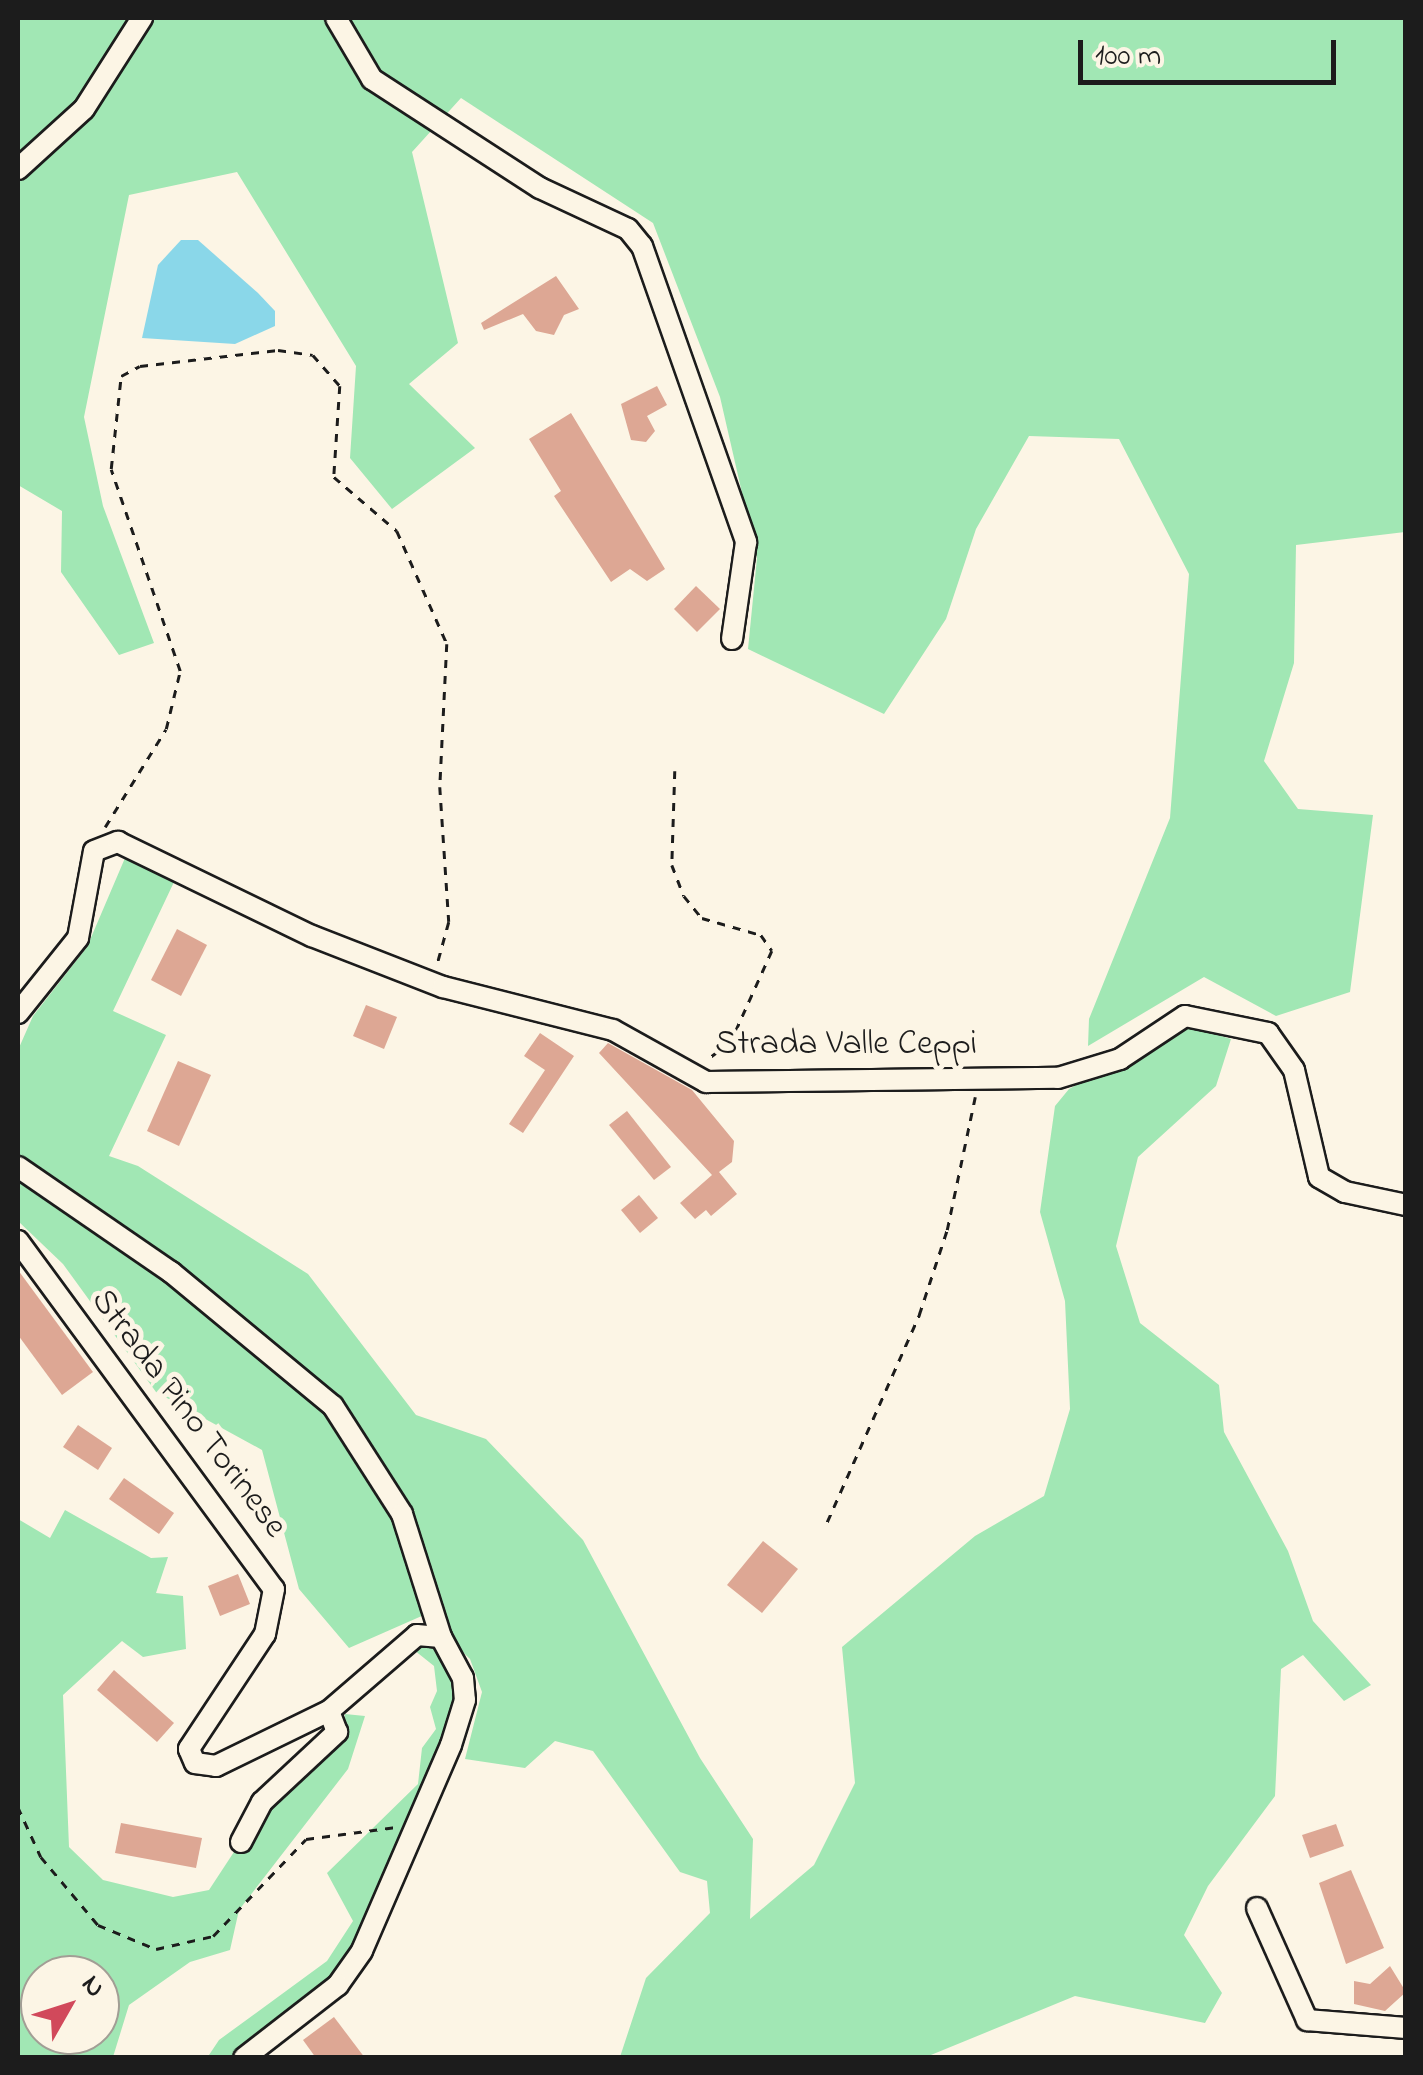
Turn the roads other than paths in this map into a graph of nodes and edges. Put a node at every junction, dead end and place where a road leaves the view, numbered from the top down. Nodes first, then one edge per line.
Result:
1 (142, 18) edge
2 (336, 18) edge
3 (18, 169) edge
4 (732, 639) dead end
5 (18, 1012) edge
6 (18, 1167) edge
7 (1406, 1205) edge
8 (18, 1241) edge
9 (441, 1637) junction
10 (329, 1711) junction
11 (241, 1842) dead end
12 (1256, 1908) dead end
13 (1406, 2028) edge
14 (244, 2058) edge

1 - 3 street
2 - 4 street
5 - 7 street, Strada Valle Ceppi
6 - 9 street, Strada Pino Torinese
8 - 10 street, Strada Pino Torinese
9 - 10 street
9 - 14 street, Strada Pino Torinese
10 - 11 street
12 - 13 street

